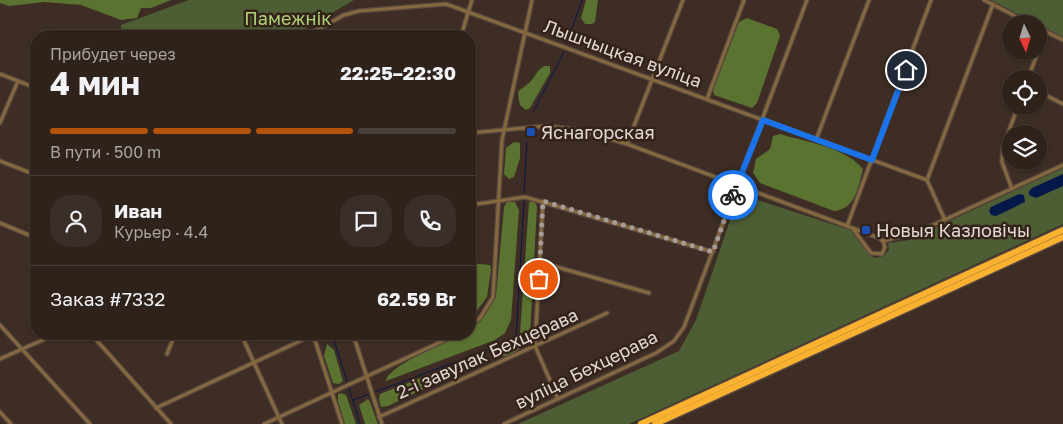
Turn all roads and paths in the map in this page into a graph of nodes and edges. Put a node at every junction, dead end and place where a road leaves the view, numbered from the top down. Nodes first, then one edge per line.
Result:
1 (472, 0) edge
2 (532, 0) edge
3 (682, 0) edge
4 (744, 0) edge
5 (807, 0) edge
6 (870, 0) edge
7 (931, 0) edge
8 (984, 0) edge
9 (993, 4) junction
10 (470, 13) junction
11 (1014, 15) edge
12 (320, 30) edge
13 (463, 30) edge
14 (526, 32) junction
15 (1048, 32) edge
16 (1063, 40) edge
17 (0, 74) edge
18 (651, 79) junction
19 (18, 81) junction
20 (30, 86) edge
21 (1047, 96) edge
22 (707, 99) junction
23 (1063, 104) edge
24 (1015, 115) edge
25 (763, 120) junction
26 (0, 123) edge
27 (504, 128) junction
28 (476, 132) edge
29 (816, 140) junction
30 (627, 144) junction
31 (0, 160) edge
32 (872, 160) junction
33 (1063, 165) edge
34 (30, 172) edge
35 (927, 180) junction
36 (737, 186) junction
37 (1012, 189) junction
38 (500, 200) junction
39 (543, 201) junction
40 (476, 204) edge
41 (945, 220) junction
42 (0, 223) edge
43 (848, 226) junction
44 (853, 229) junction
45 (1063, 230) edge
46 (30, 236) edge
47 (1063, 237) edge
48 (883, 241) junction
49 (713, 252) junction
50 (540, 262) junction
51 (648, 293) dead end
52 (607, 313) dead end
53 (476, 321) edge
54 (0, 324) edge
55 (42, 340) edge
56 (96, 340) edge
57 (173, 340) edge
58 (244, 340) edge
59 (300, 340) edge
60 (315, 340) edge
61 (355, 340) edge
62 (445, 340) edge
63 (535, 346) junction
64 (22, 349) junction
65 (167, 354) dead end
66 (0, 359) edge
67 (254, 362) junction
68 (367, 377) junction
69 (331, 392) junction
70 (558, 399) junction
71 (156, 408) junction
72 (0, 412) edge
73 (278, 417) junction
74 (379, 417) junction
75 (11, 424) edge
76 (90, 424) edge
77 (171, 424) edge
78 (264, 424) edge
79 (282, 424) edge
80 (342, 424) edge
81 (382, 424) edge
82 (504, 424) edge
83 (641, 424) edge
84 (655, 424) edge

1 - 10 street
2 - 14 street
3 - 18 street
4 - 22 street
5 - 25 street, вуліца Бехцерава
6 - 29 street
7 - 32 street
8 - 9 street
9 - 11 street
9 - 35 street
10 - 12 street, Лышчыцкая вуліца
10 - 13 street
10 - 14 street, Лышчыцкая вуліца
14 - 18 street, Лышчыцкая вуліца
14 - 27 street
15 - 16 street
17 - 19 street
18 - 22 street, Лышчыцкая вуліца
18 - 30 street
19 - 20 street
19 - 26 street
21 - 23 street
22 - 25 street, Лышчыцкая вуліца
24 - 37 street
25 - 29 street, Лышчыцкая вуліца
25 - 36 street, вуліца Бехцерава
27 - 28 street
27 - 30 street
27 - 38 street
29 - 32 street, Лышчыцкая вуліца
30 - 36 street
31 - 34 street
32 - 35 street, Лышчыцкая вуліца
32 - 43 street
33 - 37 street
35 - 41 street
36 - 43 street
36 - 49 street, вуліца Бехцерава
37 - 41 street
38 - 39 street
38 - 40 street
38 - 53 street
39 - 49 street
39 - 50 street
41 - 48 street
42 - 46 street
43 - 44 street
44 - 48 street
44 - 48 street
45 - 83 highway
47 - 84 highway
49 - 70 street, вуліца Бехцерава
50 - 51 street
50 - 63 street
52 - 63 street, 2-і завулак Бехцерава
54 - 64 street
55 - 64 street
56 - 71 street
57 - 65 street
58 - 67 street
59 - 67 street
60 - 69 street
61 - 68 street
62 - 68 street
63 - 70 street
63 - 74 street, 2-і завулак Бехцерава
64 - 66 street
64 - 76 street
67 - 71 street
67 - 73 street
68 - 69 street
68 - 74 street
69 - 73 street
69 - 80 street
70 - 82 street, вуліца Бехцерава
71 - 77 street
72 - 75 street
73 - 78 street
73 - 79 street
74 - 81 street

